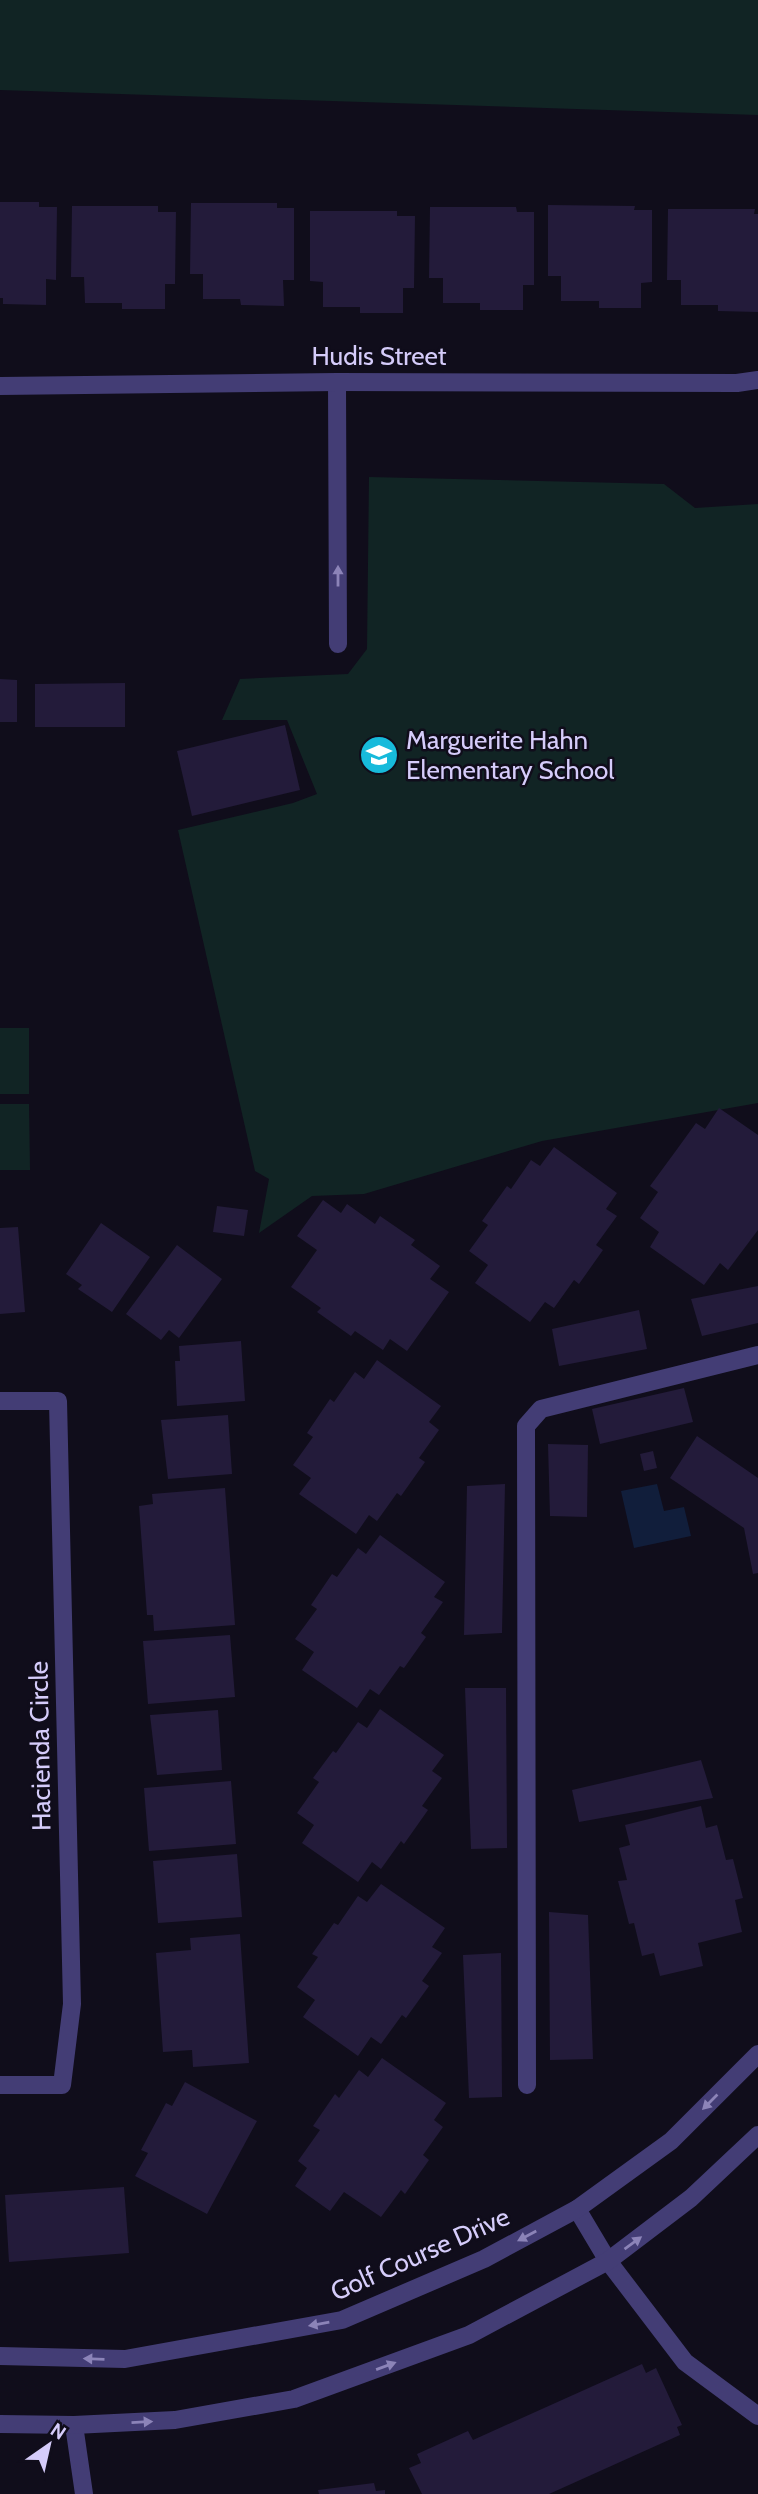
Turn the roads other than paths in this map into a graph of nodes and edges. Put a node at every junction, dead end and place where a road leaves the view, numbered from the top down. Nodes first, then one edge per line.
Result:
1 (758, 380) edge
2 (337, 382) junction
3 (0, 386) edge
4 (338, 644) dead end
5 (758, 1354) edge
6 (0, 1401) edge
7 (758, 2053) edge
8 (0, 2085) edge
9 (527, 2085) dead end
10 (758, 2135) edge
11 (577, 2209) junction
12 (608, 2261) junction
13 (0, 2356) edge
14 (758, 2416) edge
15 (0, 2424) edge
16 (75, 2426) junction
17 (84, 2494) edge

1 - 2 street, Hudis Street
2 - 3 street, Hudis Street
4 -> 2 street
5 - 9 street
6 - 8 street, Hacienda Circle
7 -> 11 street, Golf Course Drive
12 -> 10 street
11 - 12 street
11 -> 13 street, Golf Course Drive
12 - 14 street
16 -> 12 street
15 - 16 street
16 - 17 street

